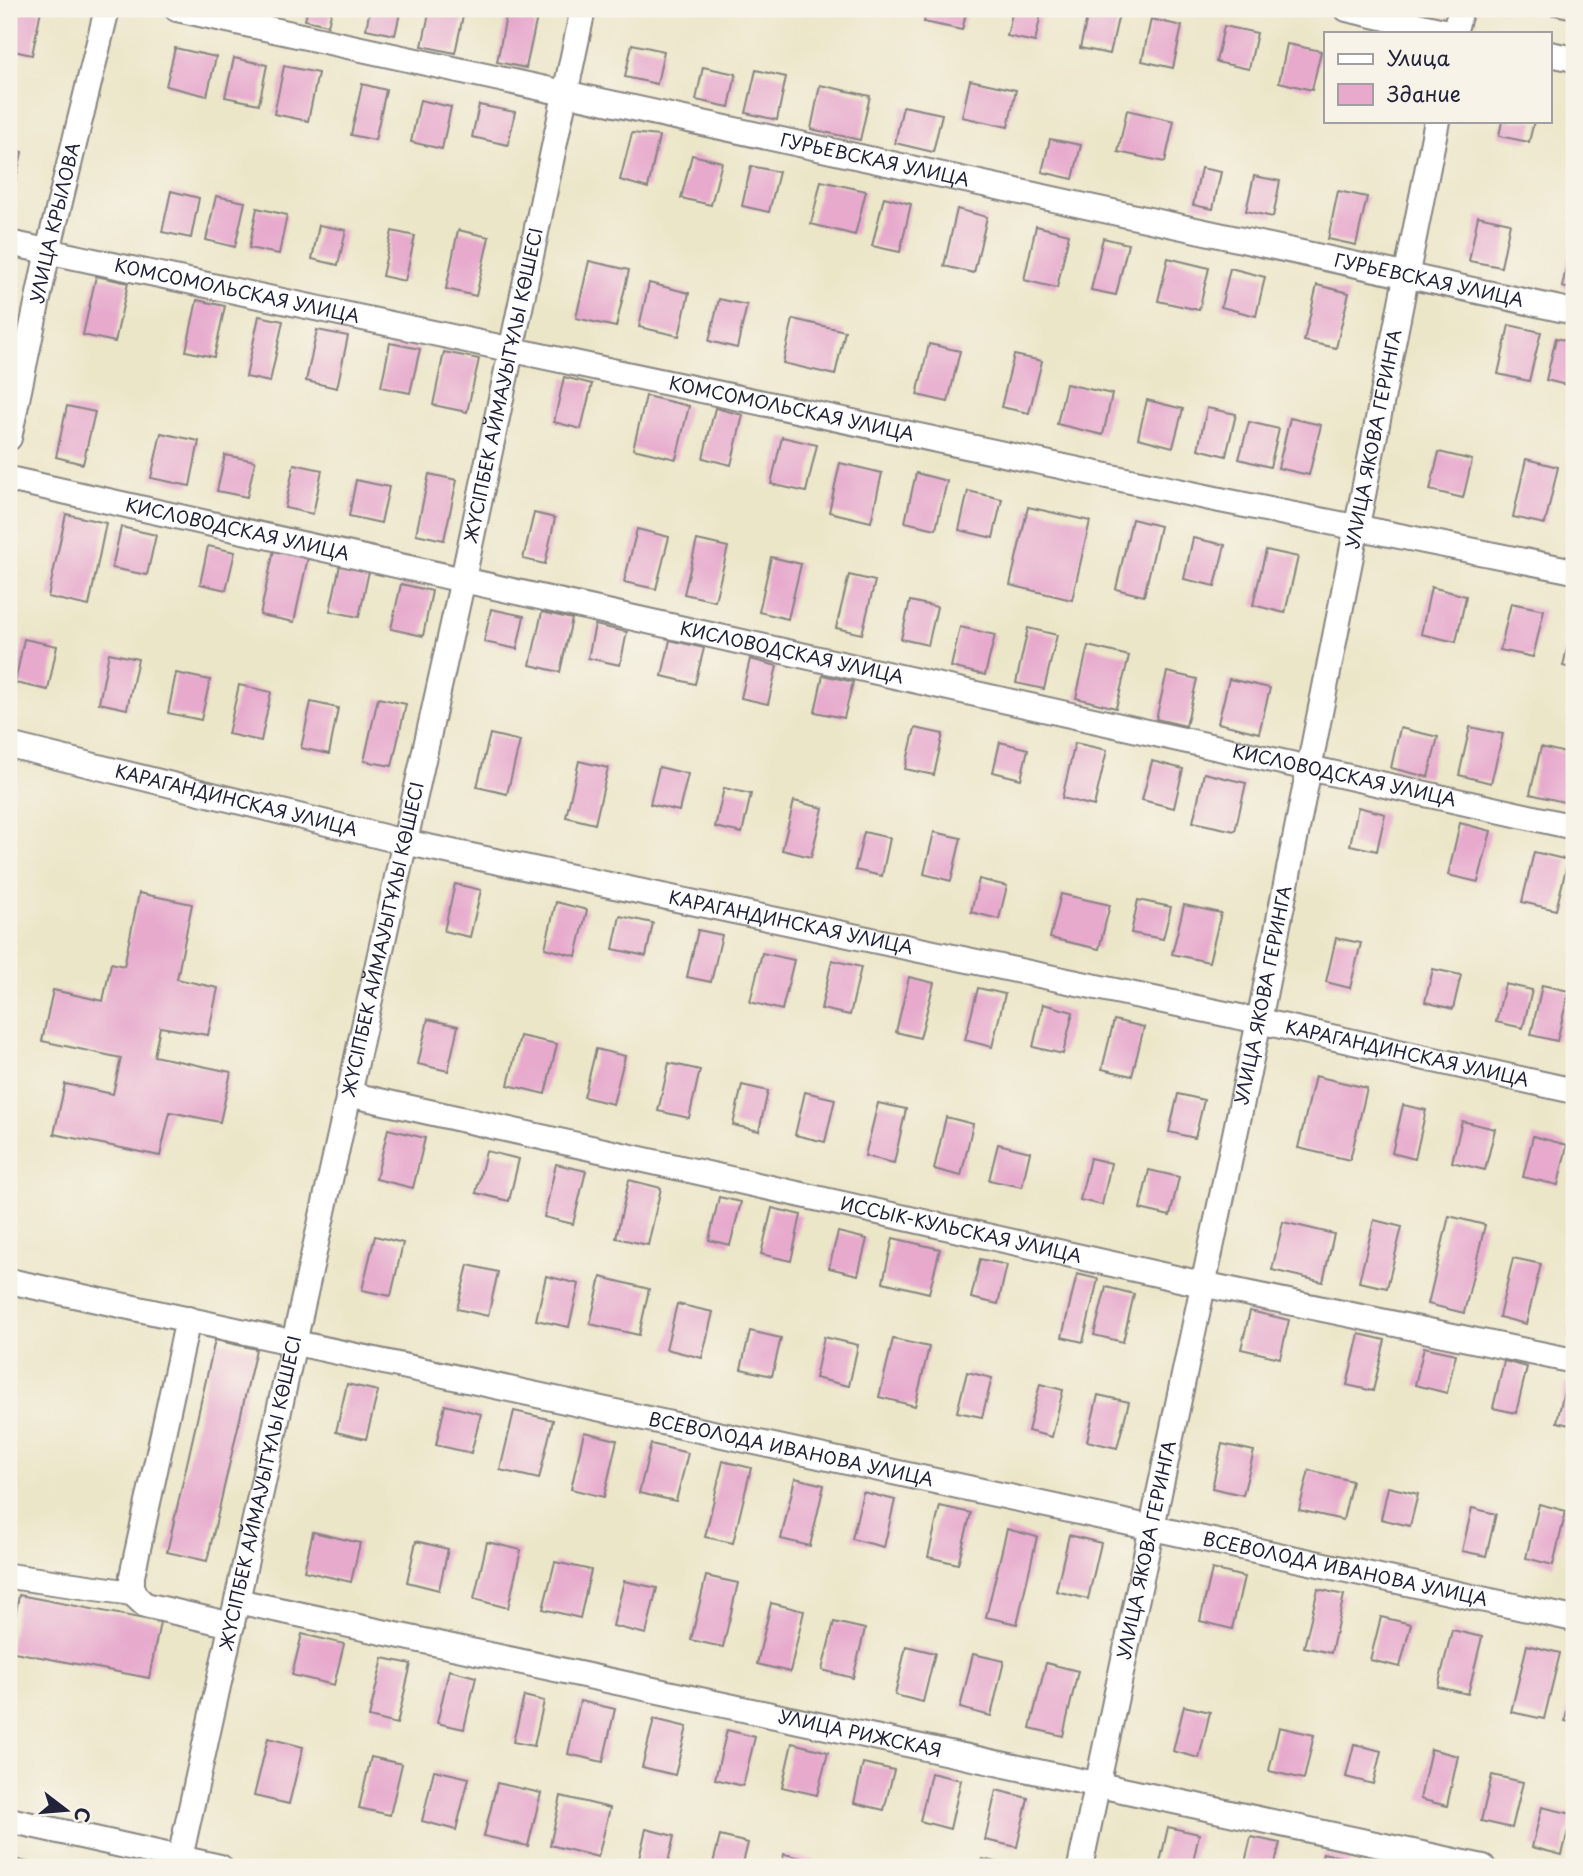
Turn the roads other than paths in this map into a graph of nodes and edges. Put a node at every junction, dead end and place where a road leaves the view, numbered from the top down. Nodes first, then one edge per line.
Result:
1 (107, 9) edge
2 (177, 9) edge
3 (583, 9) edge
4 (1348, 9) edge
5 (1461, 9) edge
6 (1449, 32) edge
7 (1453, 32) edge
8 (1552, 54) edge
9 (1574, 59) edge
10 (566, 92) junction
11 (1437, 122) edge
12 (9, 243) edge
13 (48, 251) junction
14 (1405, 277) junction
15 (1574, 312) edge
16 (510, 349) junction
17 (9, 438) edge
18 (9, 480) edge
19 (1356, 527) junction
20 (1574, 571) edge
21 (463, 579) junction
22 (9, 745) edge
23 (1309, 768) junction
24 (1574, 827) edge
25 (404, 842) junction
26 (1259, 1021) junction
27 (1574, 1091) edge
28 (348, 1094) junction
29 (9, 1281) edge
30 (1202, 1284) junction
31 (188, 1320) junction
32 (295, 1341) junction
33 (1574, 1361) edge
34 (1150, 1525) junction
35 (9, 1576) edge
36 (132, 1593) junction
37 (235, 1613) junction
38 (1574, 1619) edge
39 (1098, 1784) junction
40 (9, 1820) edge
41 (179, 1863) edge
42 (220, 1867) edge
43 (1080, 1867) edge
44 (1483, 1867) edge

1 - 13 street, УЛИЦА КРЫЛОВА
2 - 10 street, ГУРЬЕВСКАЯ УЛИЦА
3 - 10 street, ЖҮСІПБЕК АЙМАУЫТҰЛЫ КӨШЕСІ
4 - 6 street
5 - 7 street
8 - 9 street
10 - 14 street, ГУРЬЕВСКАЯ УЛИЦА
10 - 16 street, ЖҮСІПБЕК АЙМАУЫТҰЛЫ КӨШЕСІ
11 - 14 street, УЛИЦА ЯКОВА ГЕРИНГА
12 - 13 street, КОМСОМОЛЬСКАЯ УЛИЦА
13 - 16 street, КОМСОМОЛЬСКАЯ УЛИЦА
13 - 17 street, УЛИЦА КРЫЛОВА
14 - 15 street, ГУРЬЕВСКАЯ УЛИЦА
14 - 19 street, УЛИЦА ЯКОВА ГЕРИНГА
16 - 19 street, КОМСОМОЛЬСКАЯ УЛИЦА
16 - 21 street, ЖҮСІПБЕК АЙМАУЫТҰЛЫ КӨШЕСІ
18 - 21 street, КИСЛОВОДСКАЯ УЛИЦА
19 - 20 street, КОМСОМОЛЬСКАЯ УЛИЦА
19 - 23 street, УЛИЦА ЯКОВА ГЕРИНГА
21 - 23 street, КИСЛОВОДСКАЯ УЛИЦА
21 - 25 street, ЖҮСІПБЕК АЙМАУЫТҰЛЫ КӨШЕСІ
22 - 25 street, КАРАГАНДИНСКАЯ УЛИЦА
23 - 24 street, КИСЛОВОДСКАЯ УЛИЦА
23 - 26 street, УЛИЦА ЯКОВА ГЕРИНГА
25 - 26 street, КАРАГАНДИНСКАЯ УЛИЦА
25 - 28 street, ЖҮСІПБЕК АЙМАУЫТҰЛЫ КӨШЕСІ
26 - 27 street, КАРАГАНДИНСКАЯ УЛИЦА
26 - 30 street, УЛИЦА ЯКОВА ГЕРИНГА
28 - 30 street, ИССЫК-КУЛЬСКАЯ УЛИЦА
28 - 32 street, ЖҮСІПБЕК АЙМАУЫТҰЛЫ КӨШЕСІ
29 - 31 street, ВСЕВОЛОДА ИВАНОВА УЛИЦА
30 - 33 street, ИССЫК-КУЛЬСКАЯ УЛИЦА
30 - 34 street, УЛИЦА ЯКОВА ГЕРИНГА
31 - 32 street, ВСЕВОЛОДА ИВАНОВА УЛИЦА
31 - 36 street
32 - 34 street, ВСЕВОЛОДА ИВАНОВА УЛИЦА
32 - 37 street, ЖҮСІПБЕК АЙМАУЫТҰЛЫ КӨШЕСІ
34 - 38 street, ВСЕВОЛОДА ИВАНОВА УЛИЦА
34 - 39 street, УЛИЦА ЯКОВА ГЕРИНГА
35 - 36 street
36 - 37 street, УЛИЦА РИЖСКАЯ
37 - 39 street, УЛИЦА РИЖСКАЯ
37 - 41 street, ЖҮСІПБЕК АЙМАУЫТҰЛЫ КӨШЕСІ
39 - 43 street, УЛИЦА ЯКОВА ГЕРИНГА
39 - 44 street, УЛИЦА РИЖСКАЯ
40 - 41 street
41 - 42 street

